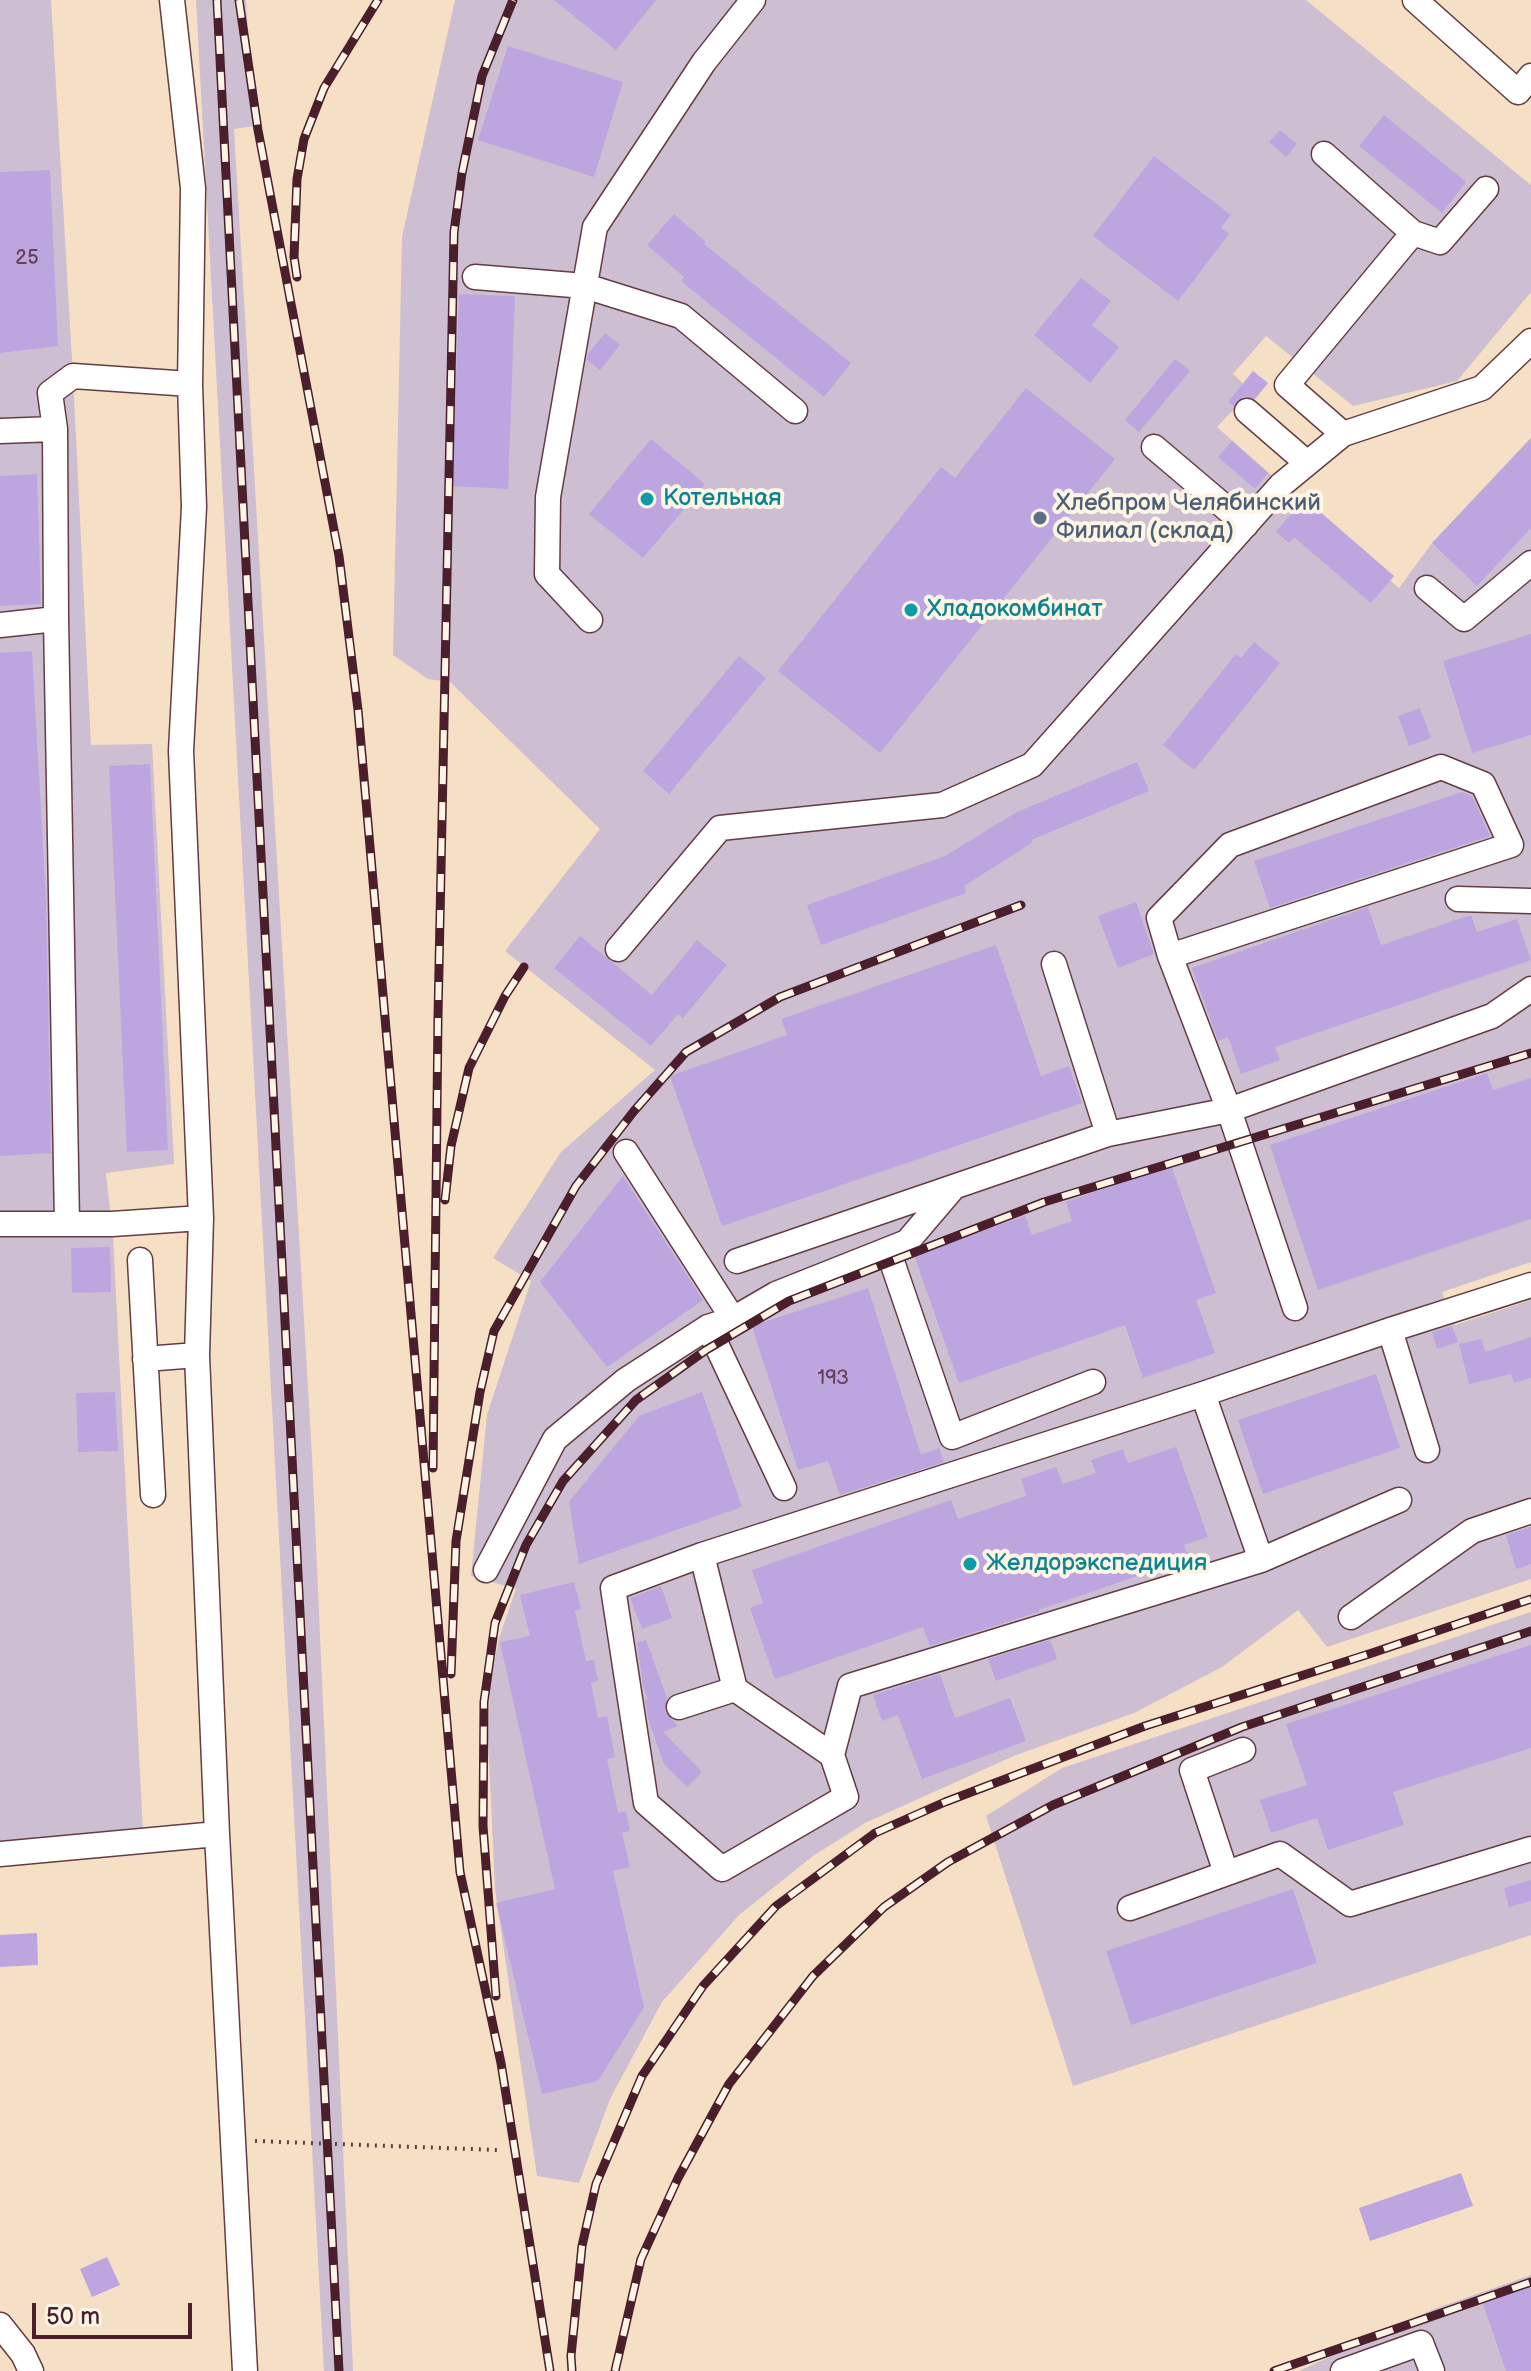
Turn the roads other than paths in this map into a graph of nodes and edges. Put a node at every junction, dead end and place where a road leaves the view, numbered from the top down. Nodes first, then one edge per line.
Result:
1 (172, 0) edge
2 (753, 0) edge
3 (1415, 0) edge
4 (1531, 76) edge
5 (1324, 154) dead end
6 (1486, 189) dead end
7 (1413, 233) junction
8 (475, 277) dead end
9 (585, 286) junction
10 (1531, 341) edge
11 (190, 384) junction
12 (795, 411) dead end
13 (1247, 411) dead end
14 (55, 429) junction
15 (0, 431) edge
16 (1343, 434) junction
17 (1154, 447) dead end
18 (1307, 463) junction
19 (1246, 525) junction
20 (1531, 563) edge
21 (1427, 588) dead end
22 (56, 619) junction
23 (590, 620) dead end
24 (0, 625) edge
25 (1458, 899) dead end
26 (1531, 901) edge
27 (618, 949) dead end
28 (1170, 956) junction
29 (1054, 964) dead end
30 (1531, 989) edge
31 (1229, 1110) junction
32 (1108, 1134) junction
33 (626, 1152) dead end
34 (955, 1186) junction
35 (201, 1218) junction
36 (67, 1222) junction
37 (0, 1224) edge
38 (888, 1250) junction
39 (140, 1260) dead end
40 (737, 1261) dead end
41 (1531, 1285) edge
42 (1295, 1308) dead end
43 (733, 1319) junction
44 (708, 1327) junction
45 (1390, 1330) junction
46 (197, 1355) junction
47 (145, 1359) junction
48 (1093, 1382) dead end
49 (1203, 1394) junction
50 (1427, 1450) dead end
51 (784, 1488) dead end
52 (153, 1495) dead end
53 (1399, 1500) dead end
54 (1531, 1511) edge
55 (702, 1555) junction
56 (1261, 1560) junction
57 (486, 1570) dead end
58 (1351, 1617) dead end
59 (735, 1689) junction
60 (679, 1707) dead end
61 (1243, 1750) dead end
62 (832, 1755) junction
63 (217, 1834) junction
64 (1531, 1849) edge
65 (0, 1854) edge
66 (1226, 1873) junction
67 (1130, 1908) dead end
68 (0, 2325) edge
69 (31, 2371) edge
70 (245, 2371) edge
71 (1343, 2371) edge
72 (1432, 2371) edge

1 - 11 street
2 - 9 street
3 - 4 street
5 - 7 street
6 - 7 street
7 - 16 street
8 - 9 street
9 - 12 street
9 - 23 street
10 - 16 street
11 - 14 street
11 - 35 street
13 - 18 street
14 - 15 street
14 - 22 street
16 - 18 street
17 - 19 street
18 - 19 street
19 - 27 street
20 - 21 street
22 - 24 street
22 - 36 street
25 - 26 street
28 - 28 street
28 - 31 street
29 - 32 street
30 - 31 street
31 - 32 street
31 - 42 street
32 - 34 street
33 - 43 street
34 - 38 street
34 - 40 street
35 - 36 street
35 - 46 street
36 - 37 street
38 - 43 street
38 - 48 street
39 - 47 street
41 - 45 street
43 - 44 street
44 - 51 street
44 - 57 street
45 - 49 street
45 - 50 street
46 - 47 street
46 - 63 street
47 - 52 street
49 - 55 street
49 - 56 street
53 - 56 street
54 - 58 street
55 - 59 street
55 - 62 street
56 - 62 street
59 - 60 street
59 - 62 street
61 - 66 street
63 - 65 street
63 - 70 street
64 - 66 street
66 - 67 street
68 - 69 street
71 - 72 street

